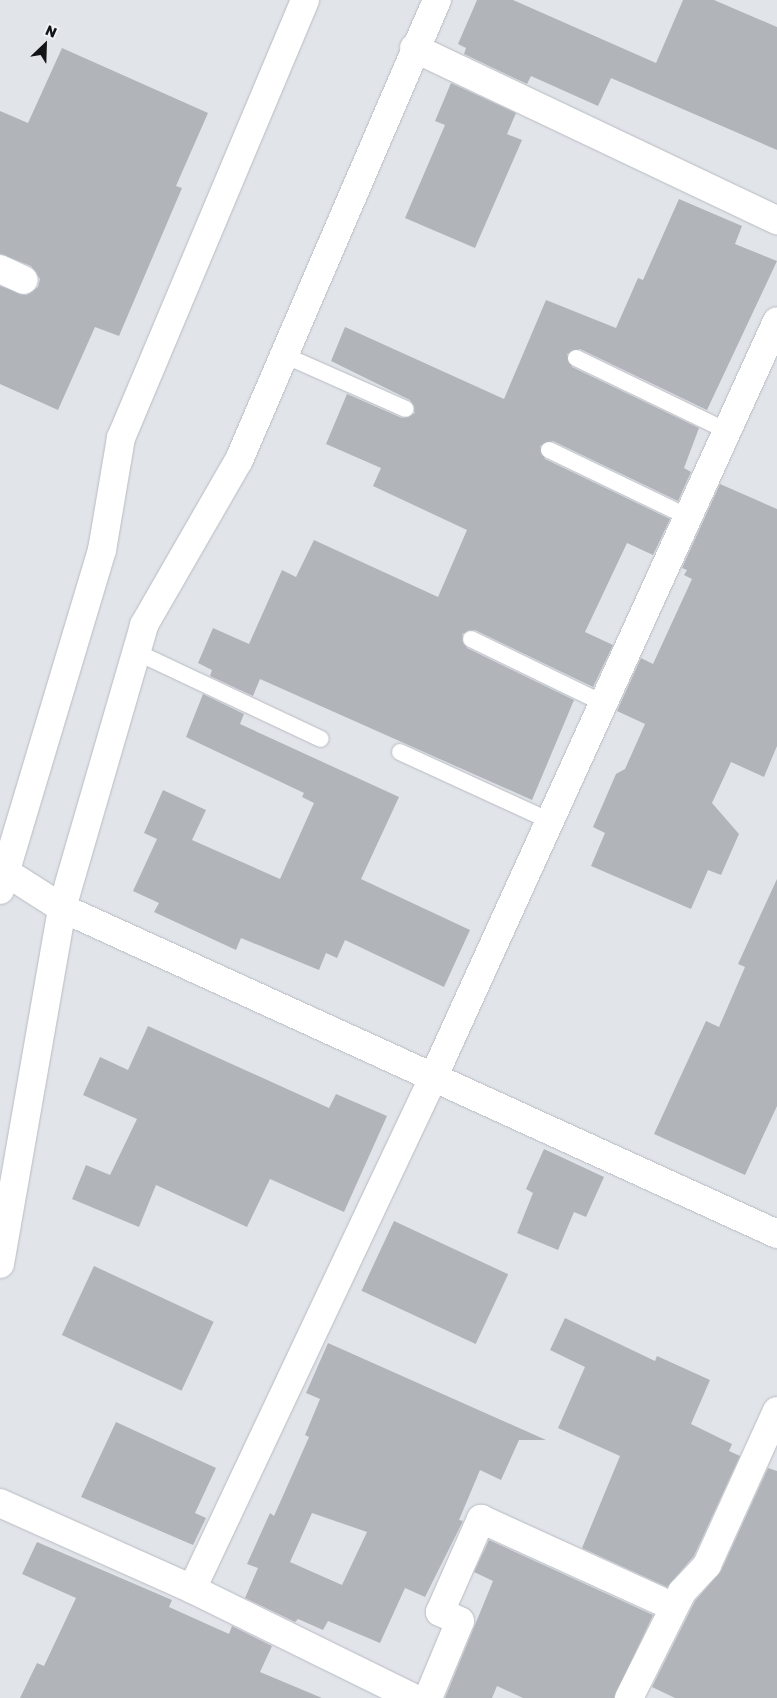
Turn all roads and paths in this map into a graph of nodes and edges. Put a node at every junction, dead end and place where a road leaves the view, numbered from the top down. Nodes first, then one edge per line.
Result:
1 (305, 0) edge
2 (437, 0) edge
3 (414, 48) junction
4 (777, 220) edge
5 (777, 321) edge
6 (284, 355) junction
7 (576, 358) dead end
8 (406, 409) dead end
9 (727, 431) junction
10 (549, 450) dead end
11 (688, 517) junction
12 (471, 639) dead end
13 (136, 652) junction
14 (604, 702) junction
15 (320, 739) dead end
16 (400, 752) dead end
17 (550, 821) junction
18 (1, 876) edge
19 (62, 908) junction
20 (433, 1078) junction
21 (777, 1234) edge
22 (0, 1264) edge
23 (777, 1411) edge
24 (0, 1503) edge
25 (192, 1589) junction
26 (674, 1607) junction
27 (414, 1698) edge
28 (428, 1698) edge
29 (629, 1698) edge

1 - 18 street
2 - 3 street
3 - 4 street
3 - 6 street
5 - 9 street
6 - 8 lane
6 - 13 street
7 - 9 lane
9 - 11 street
10 - 11 lane
11 - 14 street
12 - 14 lane
13 - 15 lane
13 - 19 street
14 - 17 street
16 - 17 lane
17 - 20 street
18 - 19 street
19 - 20 street
19 - 22 street
20 - 21 street
20 - 25 street
23 - 26 street
24 - 25 street
25 - 27 street
26 - 28 street
26 - 29 street

